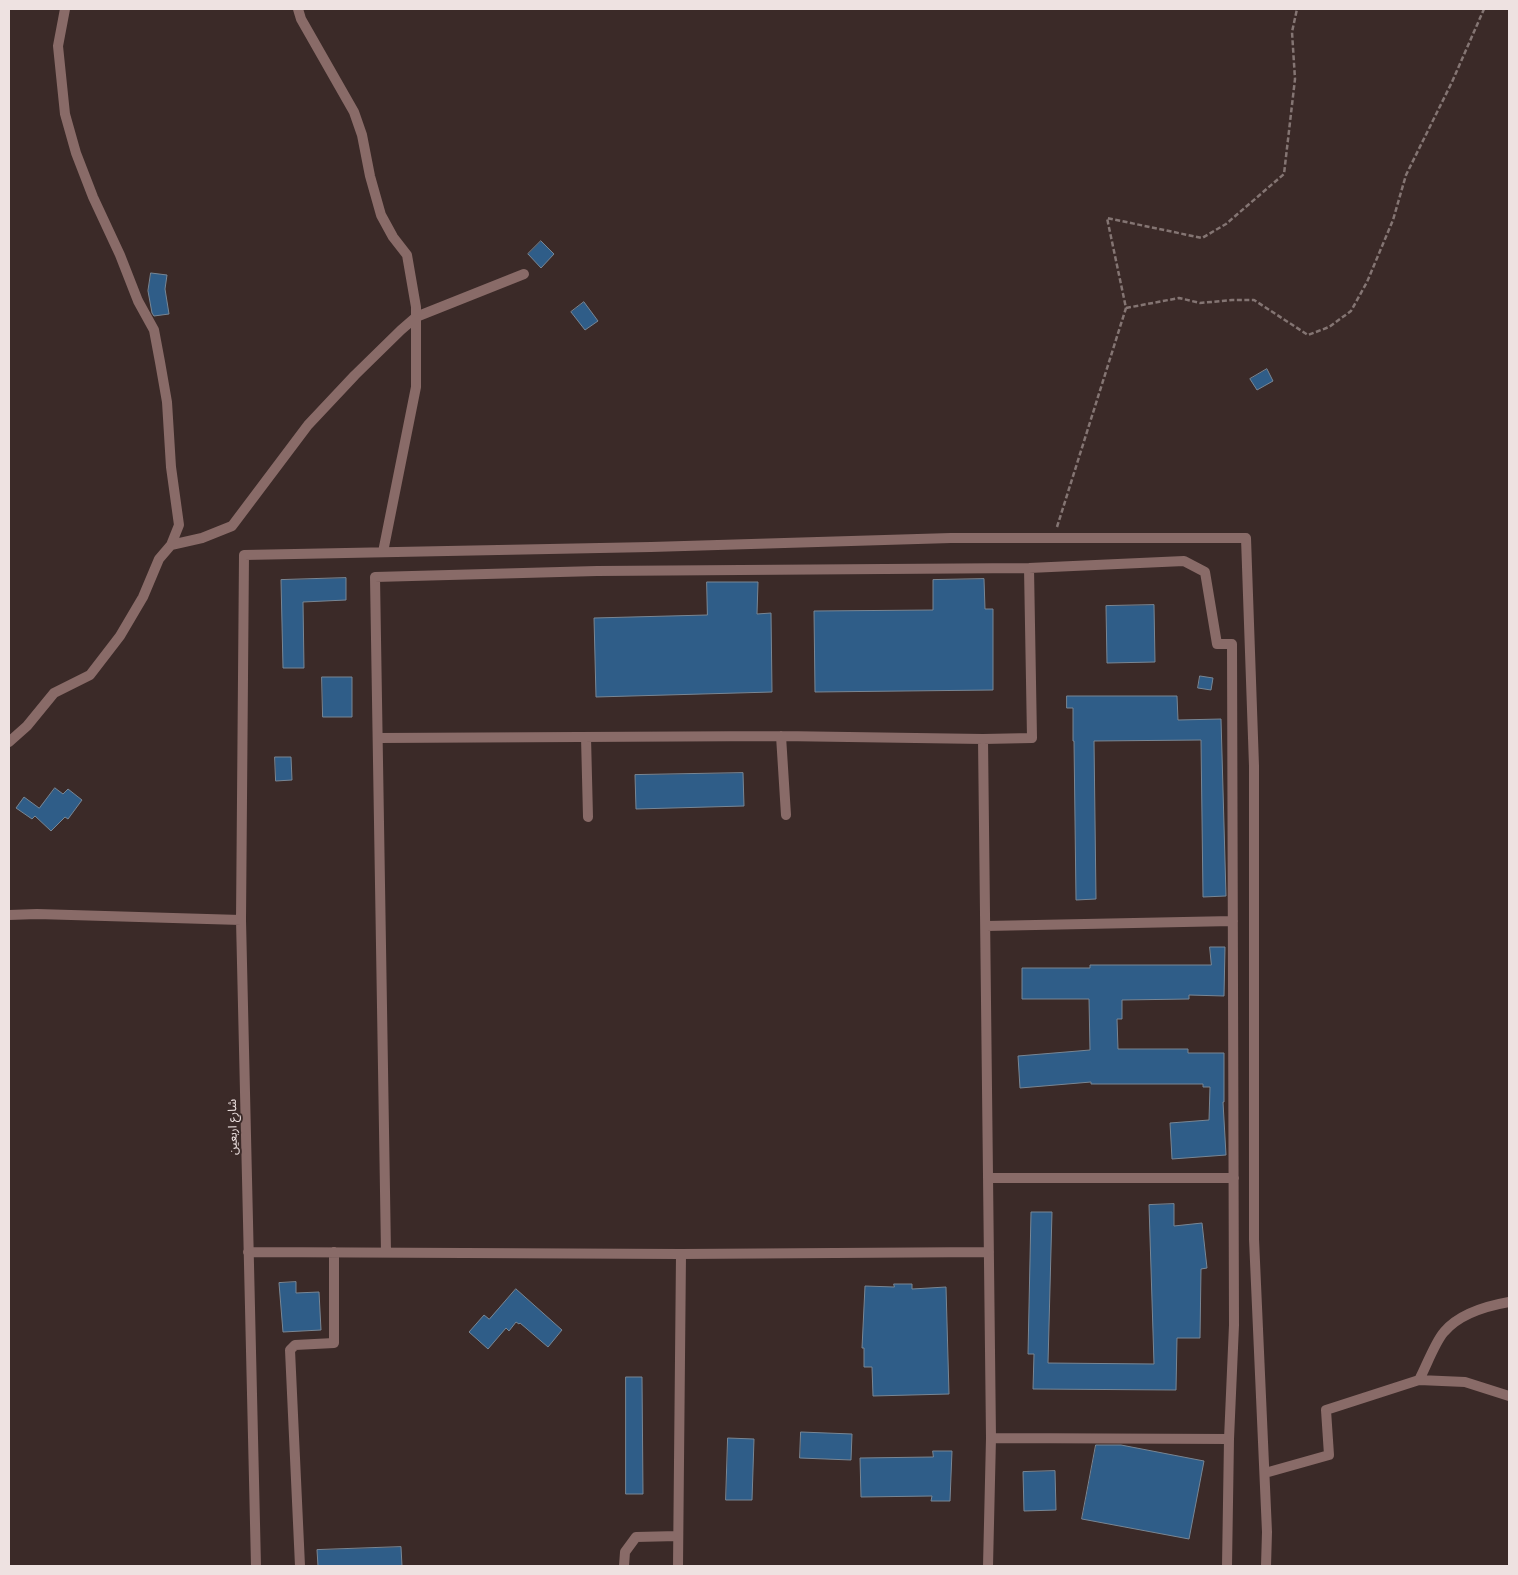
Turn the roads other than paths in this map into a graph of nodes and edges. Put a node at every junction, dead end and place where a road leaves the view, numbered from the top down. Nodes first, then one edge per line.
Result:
1 (65, 9) edge
2 (298, 9) edge
3 (524, 274) dead end
4 (416, 317) junction
5 (171, 544) junction
6 (384, 552) junction
7 (1029, 568) junction
8 (781, 736) junction
9 (586, 737) junction
10 (378, 738) junction
11 (983, 739) junction
12 (9, 742) edge
13 (786, 815) dead end
14 (588, 817) dead end
15 (9, 915) edge
16 (241, 920) junction
17 (1233, 921) junction
18 (986, 926) junction
19 (988, 1178) junction
20 (1234, 1178) junction
21 (248, 1252) junction
22 (334, 1252) junction
23 (386, 1252) junction
24 (989, 1252) junction
25 (681, 1254) junction
26 (1509, 1302) edge
27 (1419, 1380) junction
28 (1509, 1396) edge
29 (991, 1438) junction
30 (1230, 1439) junction
31 (1264, 1473) junction
32 (678, 1536) junction
33 (256, 1566) edge
34 (300, 1566) edge
35 (624, 1566) edge
36 (678, 1566) edge
37 (988, 1566) edge
38 (1227, 1566) edge
39 (1266, 1566) edge

1 - 5 street
2 - 4 street
3 - 4 street
4 - 5 street
4 - 6 street
5 - 12 street
6 - 16 street, شارع اربعين
6 - 31 street
7 - 10 street
7 - 11 street
7 - 17 street
8 - 9 street
8 - 11 street
8 - 13 street
9 - 10 street
9 - 14 street
10 - 23 street
11 - 18 street
15 - 16 street
16 - 21 street, شارع اربعين
17 - 18 street
17 - 20 street
18 - 19 street
19 - 20 street
19 - 24 street
20 - 30 street
21 - 22 street
21 - 33 street, شارع اربعين
22 - 23 street
22 - 34 street
23 - 25 street
24 - 25 street
24 - 29 street
25 - 32 street
26 - 27 street
27 - 28 street
27 - 31 street
29 - 30 street
29 - 37 street
30 - 38 street
31 - 39 street
32 - 35 street
32 - 36 street

